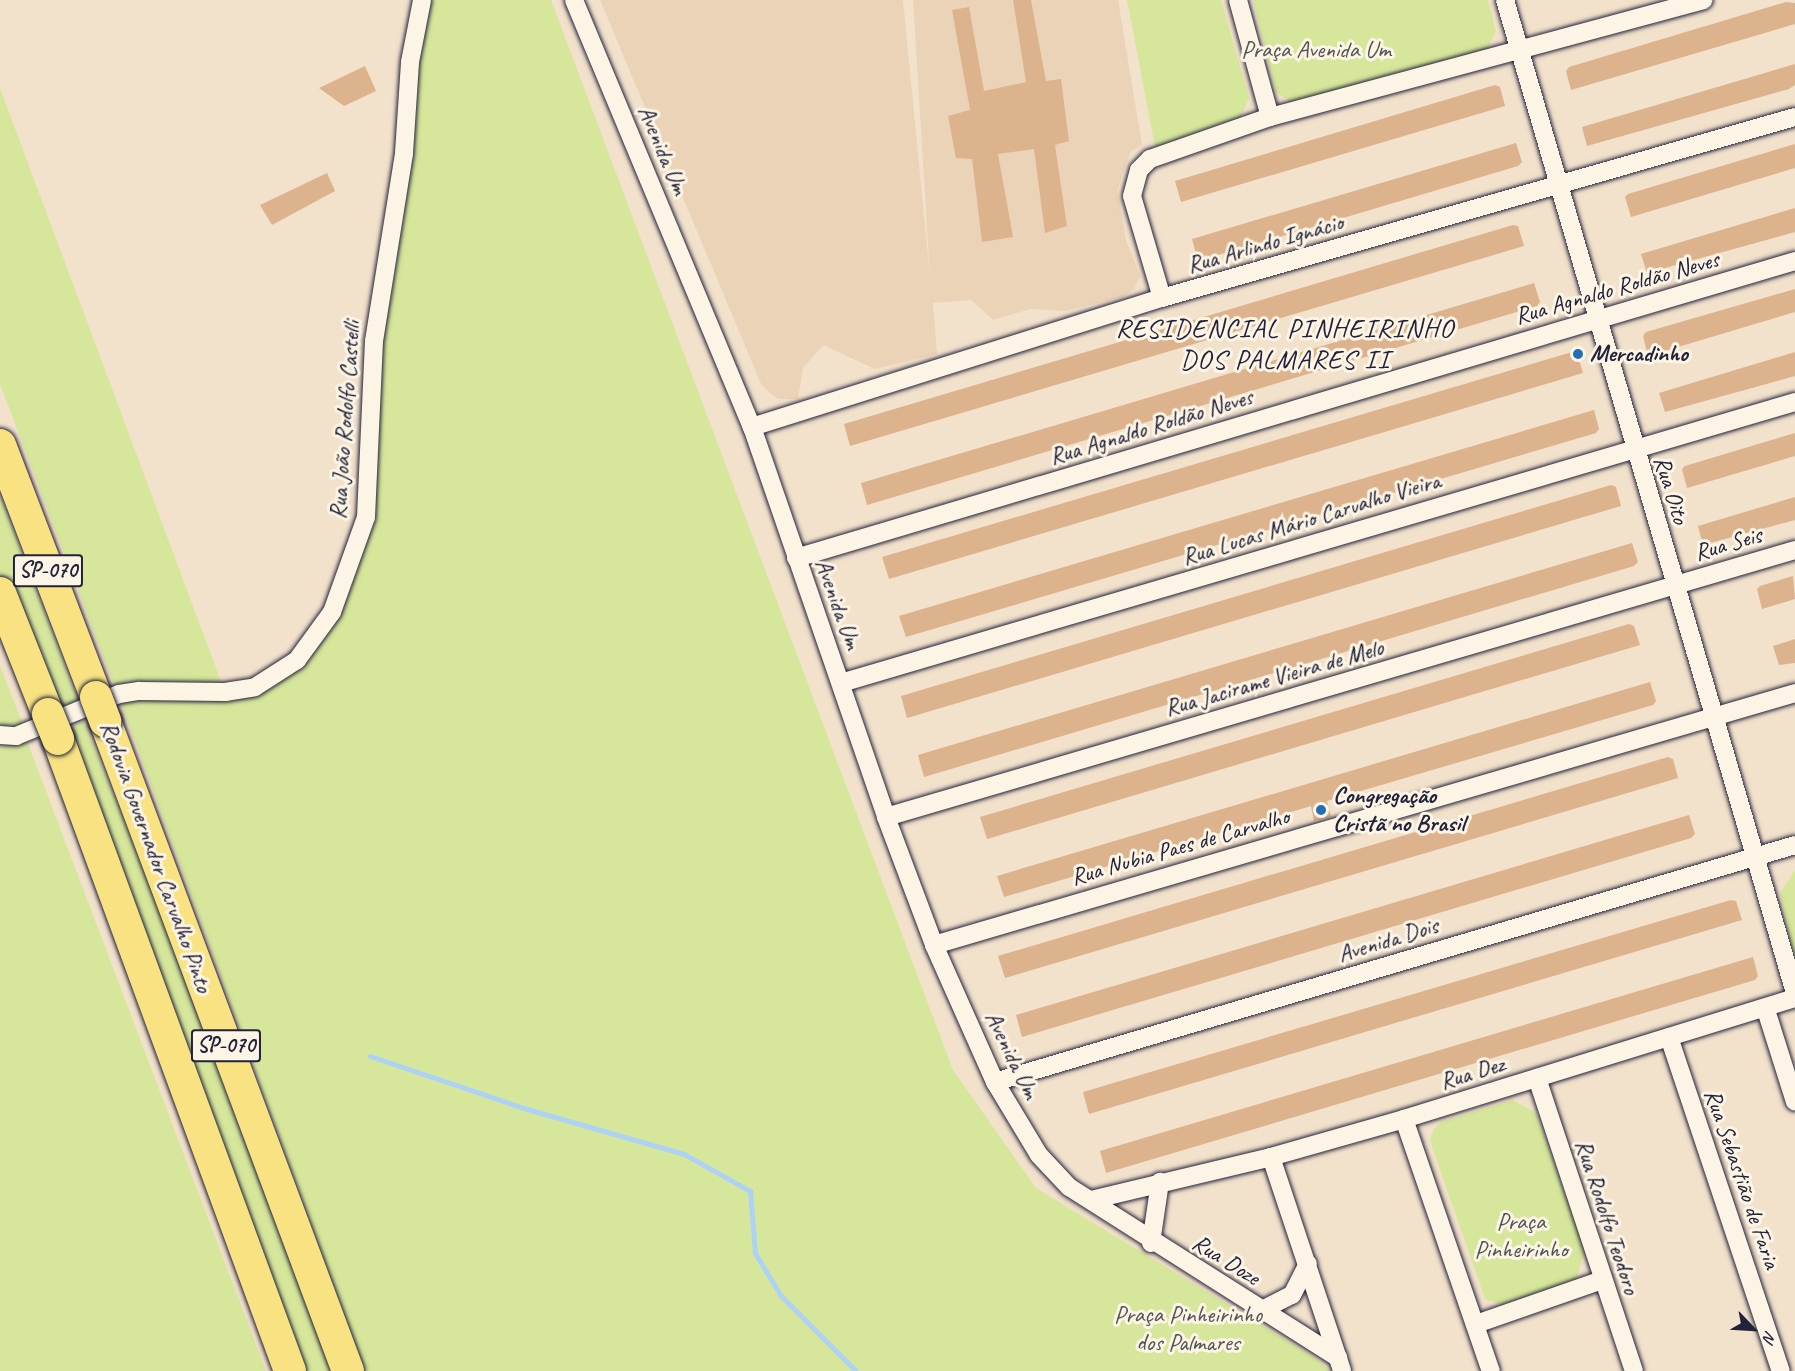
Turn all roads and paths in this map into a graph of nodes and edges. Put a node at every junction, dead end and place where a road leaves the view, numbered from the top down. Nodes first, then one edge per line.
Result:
1 (574, 0) edge
2 (1238, 0) edge
3 (1505, 0) edge
4 (1703, 0) edge
5 (422, 4) edge
6 (1521, 51) junction
7 (1270, 117) junction
8 (1795, 117) edge
9 (1560, 185) junction
10 (1795, 261) edge
11 (1162, 298) junction
12 (1596, 319) junction
13 (1795, 402) edge
14 (752, 427) junction
15 (0, 445) edge
16 (1634, 448) junction
17 (1795, 550) edge
18 (796, 558) junction
19 (1675, 584) junction
20 (0, 593) edge
21 (841, 683) junction
22 (1795, 693) edge
23 (1715, 715) junction
24 (0, 735) edge
25 (886, 817) junction
26 (1795, 845) edge
27 (1756, 856) junction
28 (934, 945) junction
29 (1795, 993) edge
30 (1795, 998) edge
31 (1766, 1010) junction
32 (1669, 1037) junction
33 (1537, 1078) junction
34 (995, 1082) junction
35 (1795, 1102) edge
36 (1404, 1119) junction
37 (1271, 1157) junction
38 (1160, 1182) junction
39 (1091, 1200) junction
40 (1151, 1243) junction
41 (1308, 1264) junction
42 (1602, 1280) junction
43 (1262, 1310) junction
44 (1476, 1324) junction
45 (1340, 1364) edge
46 (290, 1371) edge
47 (348, 1371) edge
48 (1491, 1371) edge
49 (1634, 1371) edge
50 (1781, 1371) edge

1 - 14 street, Avenida Um
2 - 7 street
3 - 6 street, Rua Oito
4 - 6 street
5 - 24 street, Rua João Rodolfo Castelli
6 - 7 street
6 - 9 street, Rua Oito
7 - 11 street
8 - 9 street, Rua Arlindo Ignácio
9 - 11 street, Rua Arlindo Ignácio
9 - 12 street, Rua Oito
10 - 12 street, Rua Agnaldo Roldão Neves
11 - 14 street, Rua Arlindo Ignácio
12 - 16 street, Rua Oito
12 - 18 street, Rua Agnaldo Roldão Neves
13 - 16 street, Rua Lucas Mário Carvalho Vieira
14 - 18 street, Avenida Um
15 - 47 highway, Rodovia Governador Carvalho Pinto / SP-070
16 - 19 street, Rua Oito
16 - 21 street, Rua Lucas Mário Carvalho Vieira
17 - 19 street, Rua Seis
18 - 21 street, Avenida Um
19 - 23 street, Rua Oito
19 - 25 street, Rua Jacirame Vieira de Melo
20 - 46 highway, SP-070
21 - 25 street, Avenida Um
22 - 23 street, Rua Nubia Paes de Carvalho
23 - 27 street, Rua Oito
23 - 28 street, Rua Nubia Paes de Carvalho
25 - 28 street, Avenida Um
26 - 27 street, Avenida Dois
27 - 29 street, Rua Oito
27 - 34 street, Avenida Dois
28 - 34 street, Avenida Um
30 - 31 street, Rua Dez
31 - 32 street, Rua Dez
31 - 35 street
32 - 33 street, Rua Dez
32 - 50 street, Rua Sebastião de Faria
33 - 36 street, Rua Dez
33 - 42 street, Rua Rodolfo Teodoro
34 - 39 street, Avenida Um
36 - 37 street, Rua Dez
36 - 44 street
37 - 38 street, Rua Dez
37 - 41 street
38 - 39 street, Rua Dez
38 - 40 street
39 - 40 street, Rua Doze
40 - 43 street, Rua Doze
41 - 43 street
41 - 45 street
42 - 44 street
42 - 49 street, Rua Rodolfo Teodoro
43 - 45 street, Rua Doze
44 - 48 street

